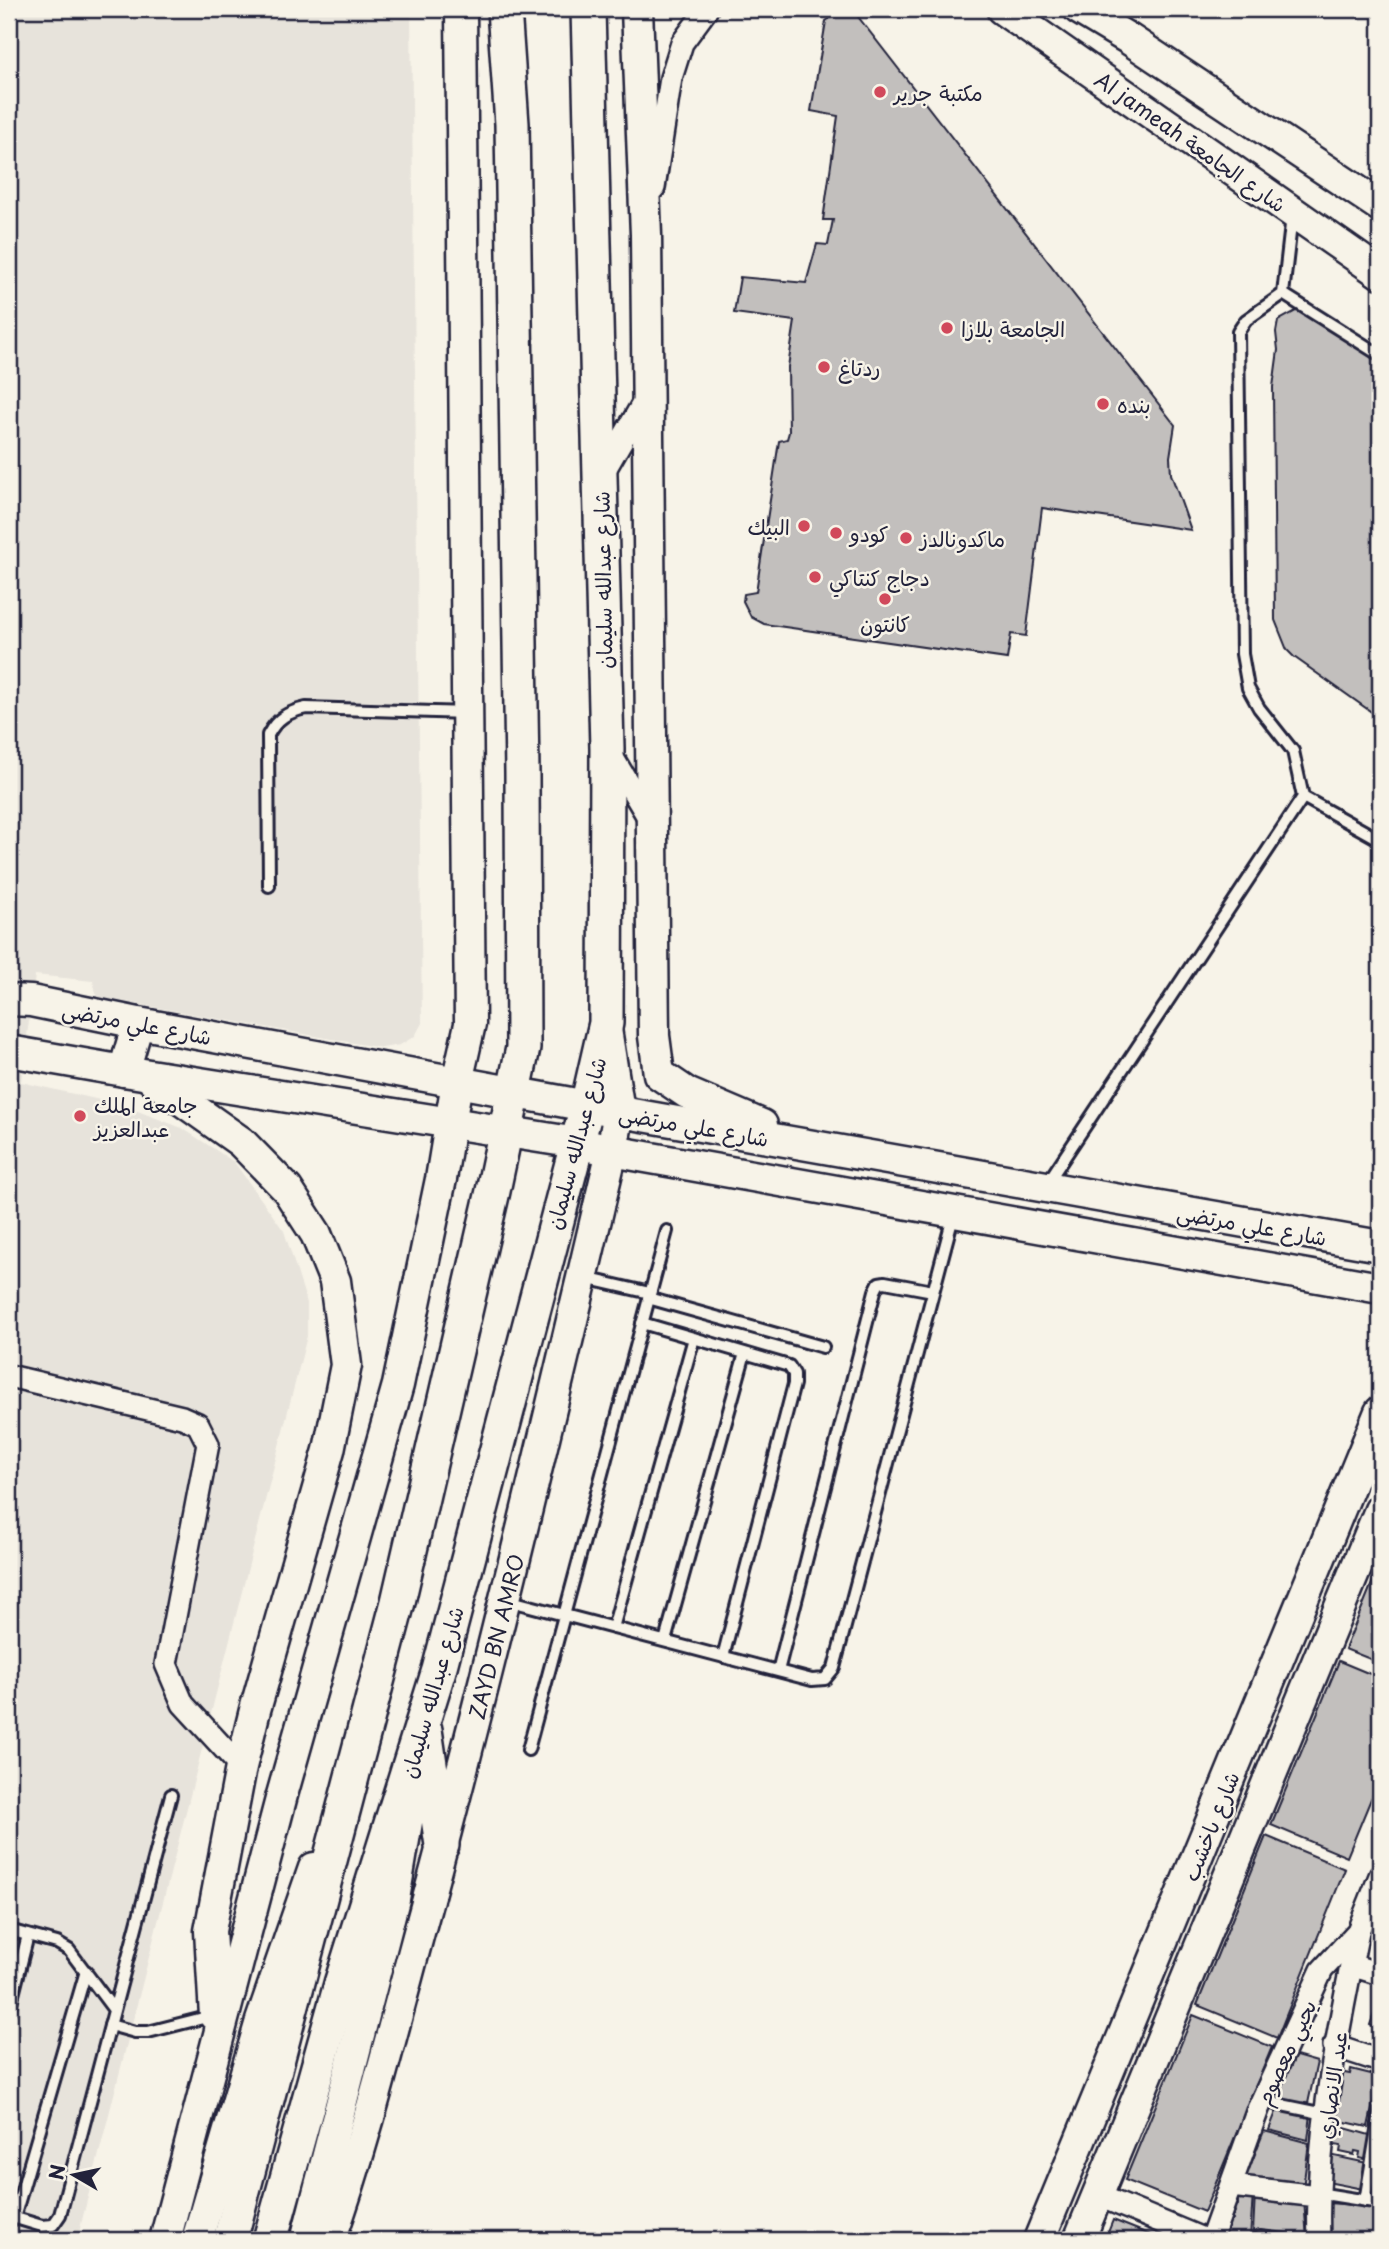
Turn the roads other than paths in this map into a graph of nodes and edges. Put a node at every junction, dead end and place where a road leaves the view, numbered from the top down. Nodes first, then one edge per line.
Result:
1 (461, 9) edge
2 (504, 9) edge
3 (588, 9) edge
4 (637, 9) edge
5 (707, 9) edge
6 (1002, 9) edge
7 (1079, 9) edge
8 (1380, 206) edge
9 (1292, 212) junction
10 (646, 235) junction
11 (1380, 273) edge
12 (1283, 293) junction
13 (1380, 355) edge
14 (648, 396) junction
15 (600, 478) junction
16 (468, 713) junction
17 (607, 748) junction
18 (1303, 797) junction
19 (652, 824) junction
20 (1380, 840) edge
21 (269, 886) dead end
22 (9, 1000) edge
23 (138, 1023) junction
24 (606, 1023) junction
25 (9, 1051) edge
26 (135, 1073) junction
27 (457, 1082) junction
28 (513, 1092) junction
29 (587, 1106) junction
30 (619, 1111) junction
31 (451, 1123) junction
32 (505, 1132) junction
33 (577, 1143) junction
34 (811, 1145) junction
35 (612, 1151) junction
36 (1045, 1187) junction
37 (954, 1212) junction
38 (667, 1231) dead end
39 (1380, 1246) edge
40 (582, 1278) junction
41 (1380, 1288) edge
42 (933, 1291) junction
43 (649, 1296) junction
44 (642, 1323) junction
45 (694, 1338) junction
46 (822, 1347) dead end
47 (745, 1353) junction
48 (9, 1376) edge
49 (1380, 1412) edge
50 (1380, 1510) edge
51 (504, 1599) junction
52 (565, 1615) junction
53 (613, 1628) junction
54 (665, 1641) junction
55 (723, 1657) junction
56 (778, 1671) junction
57 (369, 1709) junction
58 (424, 1722) junction
59 (528, 1750) dead end
60 (241, 1767) junction
61 (171, 1796) dead end
62 (442, 1845) junction
63 (1380, 1876) edge
64 (9, 1930) edge
65 (1359, 1931) junction
66 (28, 1935) junction
67 (1352, 1965) junction
68 (86, 1972) junction
69 (1380, 1974) edge
70 (114, 2010) junction
71 (9, 2011) edge
72 (219, 2024) junction
73 (110, 2025) junction
74 (1334, 2046) junction
75 (1380, 2061) edge
76 (1262, 2101) junction
77 (1380, 2112) edge
78 (1325, 2114) junction
79 (1378, 2137) edge
80 (1231, 2186) junction
81 (347, 2192) junction
82 (1318, 2194) junction
83 (1097, 2195) junction
84 (1365, 2201) junction
85 (1380, 2203) edge
86 (12, 2217) edge
87 (1260, 2237) dead end
88 (165, 2240) edge
89 (197, 2240) edge
90 (230, 2240) edge
91 (270, 2240) edge
92 (306, 2240) edge
93 (330, 2240) edge
94 (336, 2240) edge
95 (1039, 2240) edge
96 (1079, 2240) edge
97 (1205, 2240) edge
98 (1211, 2240) edge
99 (1285, 2240) edge
100 (1319, 2240) edge

1 - 16 main road
2 - 28 main road
3 - 15 main road, شارع عبدالله سليمان
4 - 10 main road
5 - 10 street
6 - 9 main road, Al jameah شارع الجامعة
7 - 8 main road
9 - 11 main road, Al jameah شارع الجامعة
9 - 12 lane
10 - 14 main road
12 - 13 lane
12 - 18 lane
14 - 15 street
14 - 19 main road
15 - 17 main road, شارع عبدالله سليمان
16 - 21 lane
16 - 27 main road
17 - 19 street
17 - 24 main road, شارع عبدالله سليمان
18 - 20 lane
18 - 36 lane
19 - 34 main road
22 - 23 main road, شارع علي مرتضى
23 - 26 main road
23 - 27 main road, شارع علي مرتضى
24 - 29 main road, شارع عبدالله سليمان
24 - 30 main road, ZAYD BN AMRO
25 - 26 main road, شارع علي مرتضى
26 - 31 main road, شارع علي مرتضى
26 - 60 main road
27 - 28 main road, شارع علي مرتضى
27 - 31 main road
28 - 29 main road, شارع علي مرتضى
28 - 32 main road
29 - 30 main road, شارع علي مرتضى
29 - 33 main road, شارع عبدالله سليمان
30 - 34 main road, شارع علي مرتضى
30 - 35 main road, ZAYD BN AMRO
31 - 32 main road, شارع علي مرتضى
31 - 72 main road
32 - 33 main road, شارع علي مرتضى
32 - 57 main road
33 - 35 main road, شارع علي مرتضى
33 - 58 main road, شارع عبدالله سليمان
34 - 36 main road, شارع علي مرتضى
35 - 37 main road, شارع علي مرتضى
35 - 40 main road, ZAYD BN AMRO
36 - 39 main road, شارع علي مرتضى
37 - 41 main road, شارع علي مرتضى
37 - 42 lane
38 - 43 lane
40 - 43 lane
40 - 51 main road, ZAYD BN AMRO
42 - 56 lane
42 - 56 lane
43 - 44 lane
43 - 46 lane
44 - 45 lane
44 - 52 lane
45 - 47 lane
45 - 53 lane
47 - 54 lane
47 - 55 lane
48 - 60 street
49 - 95 main road, شارع باخشب
50 - 83 main road, شارع باخشب
51 - 52 lane
51 - 62 main road, ZAYD BN AMRO
52 - 53 lane
52 - 59 lane
53 - 54 lane
54 - 55 lane
55 - 56 lane
57 - 89 main road
57 - 90 main road
58 - 62 main road
58 - 91 main road, شارع عبدالله سليمان
58 - 92 main road
60 - 72 main road
61 - 70 lane
62 - 81 main road, ZAYD BN AMRO
63 - 65 street, يحيي معصوم
64 - 66 lane
65 - 67 street, عيد الانصاري
65 - 76 street, يحيي معصوم
66 - 68 lane
66 - 71 lane
67 - 69 street
67 - 74 street, عيد الانصاري
68 - 70 lane
68 - 86 lane
70 - 73 lane
72 - 73 lane
72 - 88 main road
73 - 86 lane
74 - 75 street
74 - 78 street, عيد الانصاري
76 - 78 lane
76 - 80 street, يحيي معصوم
77 - 79 lane
78 - 82 street, عيد الانصاري
79 - 84 lane
80 - 82 street
80 - 98 street, يحيي معصوم
81 - 93 main road, ZAYD BN AMRO
81 - 94 street
82 - 84 lane
82 - 100 street, عيد الانصاري
83 - 96 main road, شارع باخشب
83 - 97 street
84 - 85 lane
87 - 99 lane

